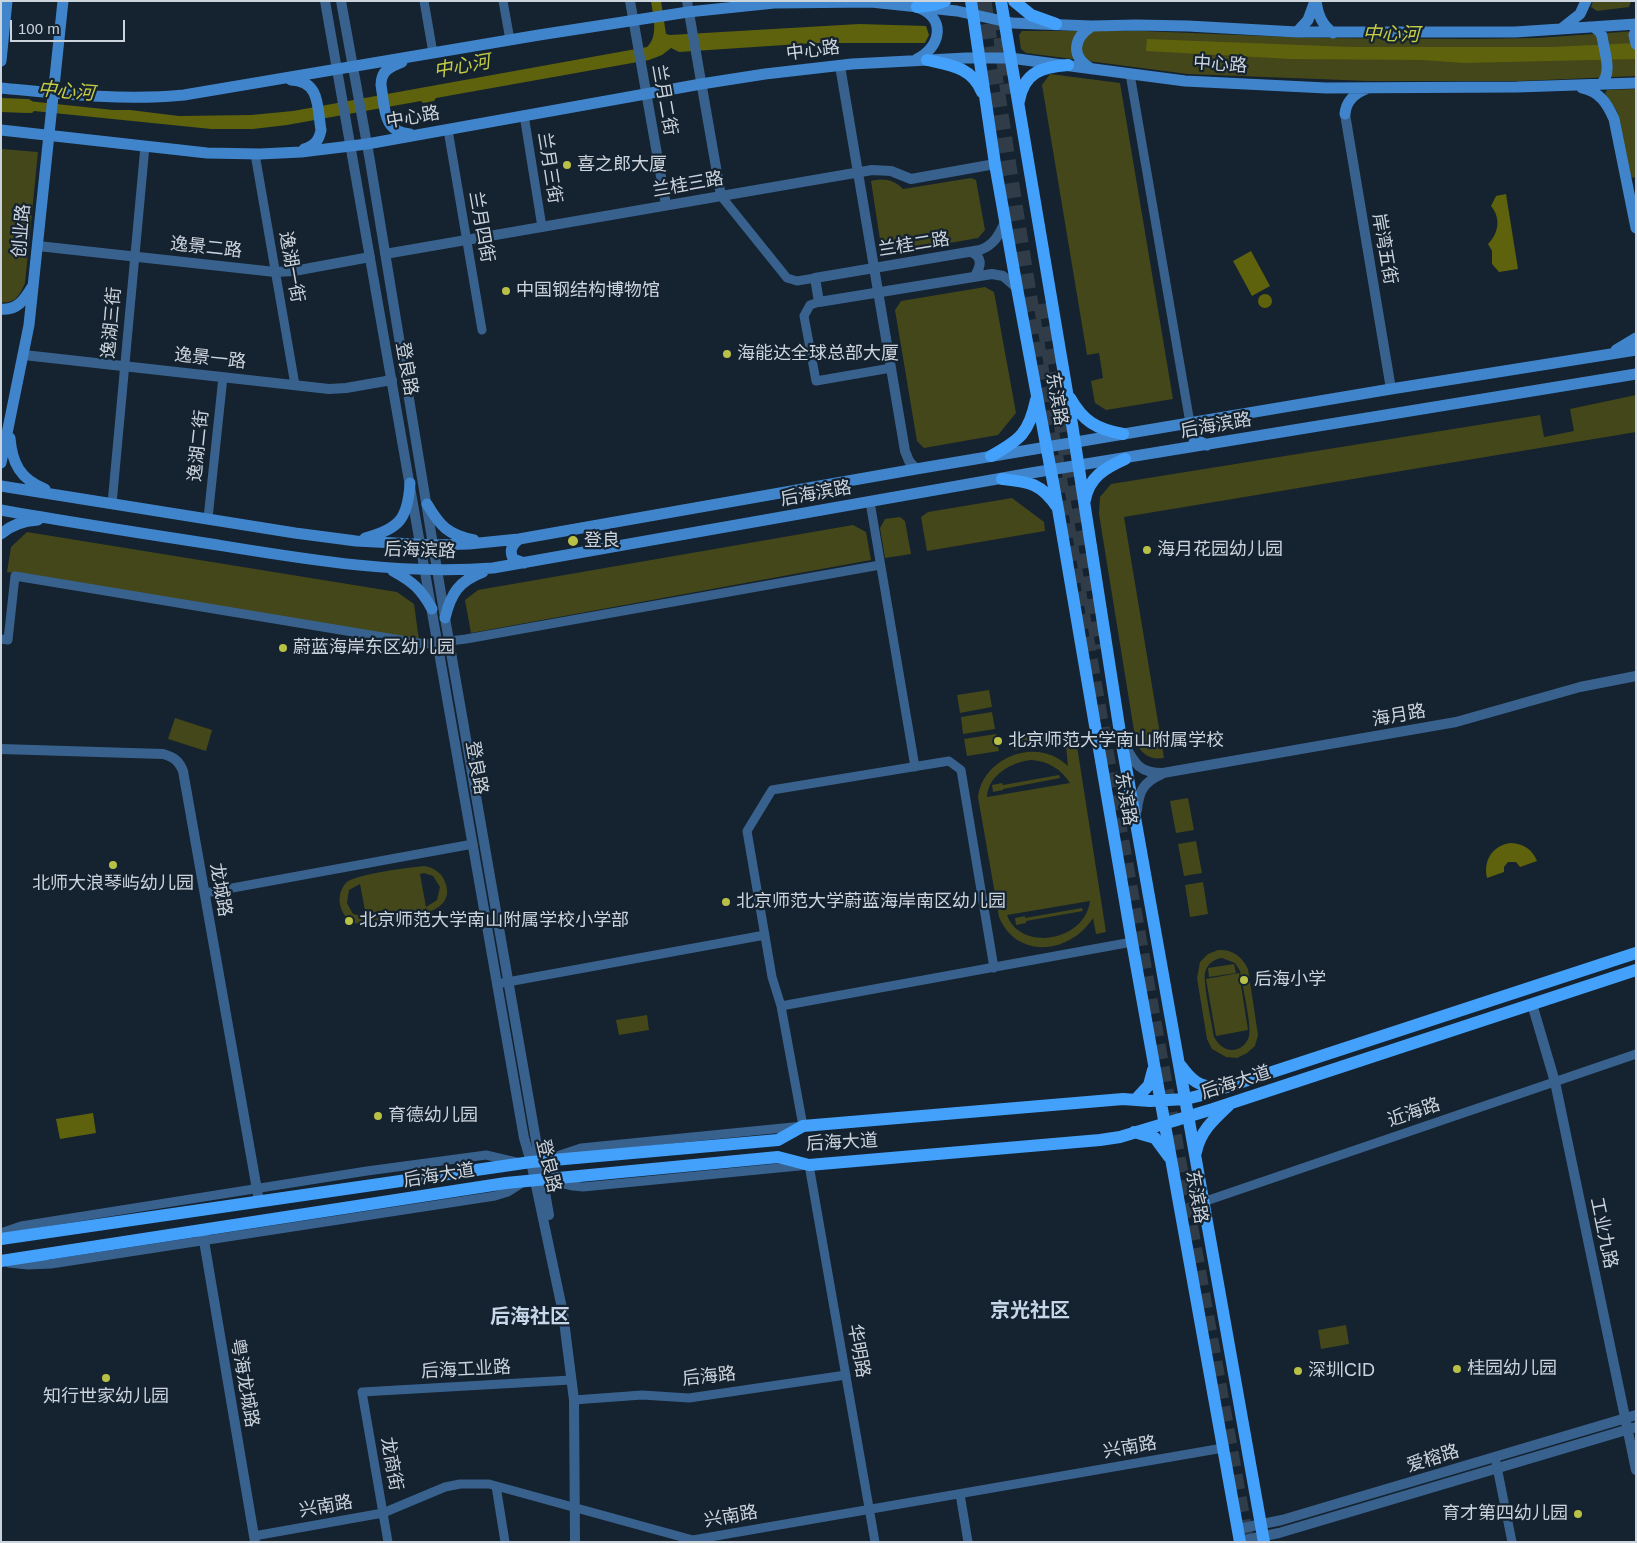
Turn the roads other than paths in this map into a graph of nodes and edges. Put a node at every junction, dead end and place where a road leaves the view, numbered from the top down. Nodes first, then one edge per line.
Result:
1 (7, 1) edge
2 (63, 1) edge
3 (325, 1) edge
4 (341, 1) edge
5 (424, 1) edge
6 (503, 1) edge
7 (630, 1) edge
8 (945, 1) edge
9 (971, 1) edge
10 (1000, 1) edge
11 (1014, 1) edge
12 (1315, 1) edge
13 (1586, 1) edge
14 (917, 7) junction
15 (686, 12) edge
16 (973, 15) junction
17 (1004, 22) junction
18 (637, 23) junction
19 (1056, 24) junction
20 (1092, 26) junction
21 (1560, 29) junction
22 (1598, 31) junction
23 (1297, 32) junction
24 (1333, 33) junction
25 (1635, 34) edge
26 (510, 40) junction
27 (433, 53) junction
28 (420, 55) junction
29 (980, 58) junction
30 (1010, 58) junction
31 (927, 60) junction
32 (913, 61) junction
33 (1, 62) edge
34 (1068, 65) junction
35 (840, 66) junction
36 (337, 69) junction
37 (1092, 69) junction
38 (354, 72) junction
39 (1130, 74) junction
40 (700, 80) junction
41 (269, 81) junction
42 (1636, 83) edge
43 (1601, 84) junction
44 (1573, 86) junction
45 (1, 88) edge
46 (1326, 88) junction
47 (1367, 88) junction
48 (645, 89) junction
49 (52, 95) junction
50 (986, 101) junction
51 (1018, 108) junction
52 (1345, 114) junction
53 (524, 115) junction
54 (1, 130) edge
55 (448, 130) junction
56 (49, 131) junction
57 (432, 132) junction
58 (367, 144) junction
59 (145, 146) junction
60 (351, 146) junction
61 (285, 153) junction
62 (255, 154) junction
63 (995, 164) junction
64 (858, 172) junction
65 (721, 196) junction
66 (666, 205) junction
67 (1005, 222) junction
68 (542, 227) junction
69 (1636, 228) edge
70 (466, 240) junction
71 (38, 246) junction
72 (971, 252) junction
73 (386, 254) junction
74 (135, 256) junction
75 (370, 257) junction
76 (874, 268) junction
77 (276, 272) junction
78 (975, 276) junction
79 (815, 278) junction
80 (34, 283) junction
81 (1017, 288) junction
82 (878, 292) junction
83 (818, 302) junction
84 (1, 309) edge
85 (482, 330) dead end
86 (1636, 338) edge
87 (1636, 350) edge
88 (24, 355) junction
89 (1607, 355) junction
90 (125, 366) junction
91 (891, 368) junction
92 (1632, 376) edge
93 (222, 377) junction
94 (392, 380) junction
95 (295, 385) junction
96 (1392, 389) junction
97 (1066, 392) junction
98 (1038, 395) junction
99 (10, 422) junction
100 (1190, 423) junction
101 (1123, 434) junction
102 (1074, 443) junction
103 (1207, 445) junction
104 (1047, 447) junction
105 (991, 456) junction
106 (1125, 459) junction
107 (1, 463) edge
108 (1078, 467) junction
109 (916, 468) junction
110 (1051, 471) junction
111 (1002, 478) junction
112 (410, 483) junction
113 (1, 486) edge
114 (58, 495) junction
115 (870, 502) junction
116 (112, 504) junction
117 (427, 504) junction
118 (1084, 508) junction
119 (1058, 509) junction
120 (1, 510) edge
121 (208, 518) junction
122 (52, 519) junction
123 (1, 534) edge
124 (519, 539) junction
125 (356, 541) junction
126 (488, 542) junction
127 (421, 545) junction
128 (434, 545) junction
129 (525, 564) junction
130 (880, 565) junction
131 (389, 568) junction
132 (494, 568) junction
133 (425, 570) junction
134 (438, 570) junction
135 (432, 609) junction
136 (445, 618) junction
137 (1, 639) edge
138 (450, 642) junction
139 (438, 643) junction
140 (1636, 676) edge
141 (462, 713) junction
142 (451, 715) junction
143 (1121, 739) junction
144 (1, 749) edge
145 (915, 767) junction
146 (1163, 774) junction
147 (1136, 824) junction
148 (473, 844) junction
149 (205, 893) junction
150 (765, 935) junction
151 (1132, 942) junction
152 (1636, 953) edge
153 (994, 968) junction
154 (1636, 970) edge
155 (509, 982) junction
156 (497, 984) junction
157 (1532, 1004) junction
158 (781, 1006) junction
159 (1636, 1054) edge
160 (1154, 1065) junction
161 (1180, 1065) junction
162 (1555, 1082) junction
163 (1225, 1087) junction
164 (1136, 1099) junction
165 (1186, 1099) junction
166 (1160, 1100) junction
167 (1233, 1102) junction
168 (1188, 1116) junction
169 (1164, 1123) junction
170 (802, 1126) junction
171 (1134, 1132) junction
172 (1195, 1157) junction
173 (1172, 1161) junction
174 (534, 1162) junction
175 (809, 1165) junction
176 (534, 1180) junction
177 (258, 1195) junction
178 (1203, 1202) junction
179 (1, 1233) edge
180 (203, 1235) junction
181 (1, 1239) edge
182 (1, 1262) edge
183 (846, 1375) junction
184 (571, 1380) junction
185 (362, 1392) joint
186 (574, 1400) junction
187 (1631, 1417) edge
188 (1632, 1428) edge
189 (1223, 1448) junction
190 (1495, 1457) junction
191 (1497, 1468) junction
192 (1636, 1470) edge
193 (496, 1486) junction
194 (960, 1494) junction
195 (574, 1506) junction
196 (870, 1510) junction
197 (383, 1513) junction
198 (1263, 1535) edge
199 (1240, 1537) edge
200 (254, 1539) edge
201 (388, 1542) edge
202 (505, 1542) edge
203 (575, 1542) edge
204 (875, 1542) edge
205 (968, 1542) edge
206 (1512, 1542) edge

1 - 33 main road
2 - 49 main road, 创业路
3 - 36 street, 登良路
4 - 38 street
5 - 27 street
6 - 26 street
7 - 18 street, 兰月二街
8 - 14 main road
9 - 16 main road, 东滨路
10 - 17 main road, 东滨路
11 - 19 main road
12 - 23 main road
12 - 24 main road
13 - 21 main road
14 - 15 main road, 中心路
14 - 16 main road, 中心路
14 - 32 main road
15 - 18 main road, 中心路
15 - 40 street
16 - 17 main road, 中心路
16 - 29 main road, 东滨路
17 - 19 main road, 中心路
17 - 30 main road, 东滨路
18 - 26 main road
18 - 48 street, 兰月二街
19 - 20 main road, 中心路
20 - 23 main road, 中心路
20 - 37 main road
21 - 22 main road, 中心路
21 - 24 main road, 中心路
22 - 25 main road, 中心路
22 - 43 main road
23 - 24 main road, 中心路
26 - 27 main road
27 - 28 main road
28 - 38 main road
28 - 57 main road
29 - 30 main road, 中心路
29 - 31 main road, 中心路
29 - 50 main road, 东滨路
30 - 34 main road, 中心路
30 - 51 main road, 东滨路
31 - 32 main road, 中心路
31 - 50 main road
32 - 35 main road, 中心路
34 - 37 main road, 中心路
34 - 51 main road
35 - 40 main road, 中心路
35 - 64 street
36 - 38 main road
36 - 41 main road
36 - 60 street, 登良路
37 - 39 main road, 中心路
38 - 58 street
39 - 46 main road, 中心路
39 - 100 street
40 - 48 main road, 中心路
40 - 65 street
41 - 49 main road
41 - 61 main road
42 - 43 main road, 中心路
43 - 44 main road, 中心路
44 - 47 main road, 中心路
44 - 69 main road
45 - 49 main road
46 - 47 main road, 中心路
46 - 52 main road
47 - 52 main road
48 - 53 main road, 中心路
48 - 66 street, 兰月二街
49 - 56 main road, 创业路
50 - 63 main road, 东滨路
51 - 97 main road, 东滨路
52 - 96 street, 岸湾五街
53 - 55 main road, 中心路
53 - 68 street, 兰月三街
54 - 56 main road, 中心路
55 - 57 main road, 中心路
55 - 70 street, 兰月四街
56 - 59 main road, 中心路
56 - 71 main road, 创业路
57 - 58 main road, 中心路
58 - 60 main road, 中心路
58 - 73 street
59 - 62 main road, 中心路
59 - 74 street, 逸湖三街
60 - 61 main road, 中心路
60 - 75 street, 登良路
61 - 62 main road, 中心路
62 - 77 street, 逸湖一街
63 - 64 street, 兰桂三路
63 - 67 main road, 东滨路
64 - 65 street, 兰桂三路
64 - 76 street
65 - 66 street, 兰桂三路
65 - 79 street
66 - 68 street, 兰桂三路
67 - 72 street, 兰桂二路
67 - 81 main road, 东滨路
68 - 70 street, 兰桂三路
70 - 73 street, 兰桂三路
70 - 85 street, 兰月四街
71 - 74 street, 逸景二路
71 - 80 main road, 创业路
72 - 76 street, 兰桂二路
72 - 78 street
73 - 117 street
74 - 77 street, 逸景二路
74 - 90 street, 逸湖三街
75 - 77 street, 逸景二路
75 - 94 street, 登良路
76 - 79 street, 兰桂二路
76 - 82 street
77 - 95 street, 逸湖一街
78 - 81 street
78 - 82 street
79 - 83 street
80 - 84 main road
80 - 88 main road, 创业路
81 - 98 main road, 东滨路
82 - 83 street
82 - 91 street
83 - 91 street
86 - 89 main road
87 - 89 main road, 后海滨路
88 - 90 street, 逸景一路
88 - 99 main road, 创业路
89 - 96 main road, 后海滨路
90 - 93 street, 逸景一路
90 - 116 street, 逸湖三街
91 - 109 street
92 - 103 main road, 后海滨路
93 - 95 street, 逸景一路
93 - 121 street, 逸湖二街
94 - 95 street, 逸景一路
94 - 112 street, 登良路
96 - 100 main road, 后海滨路
97 - 101 main road
97 - 102 main road, 东滨路
98 - 104 main road, 东滨路
98 - 105 main road
99 - 107 main road, 创业路
99 - 114 main road
100 - 101 main road, 后海滨路
100 - 103 main road
101 - 102 main road, 后海滨路
102 - 104 main road, 后海滨路
102 - 108 main road, 东滨路
103 - 106 main road, 后海滨路
104 - 105 main road, 后海滨路
104 - 110 main road, 东滨路
105 - 109 main road, 后海滨路
106 - 108 main road, 后海滨路
106 - 118 main road
108 - 110 main road, 后海滨路
108 - 118 main road, 东滨路
109 - 124 main road, 后海滨路
110 - 111 main road, 后海滨路
110 - 119 main road, 东滨路
111 - 115 main road, 后海滨路
111 - 119 main road
112 - 125 main road
112 - 127 street, 登良路
113 - 114 main road, 后海滨路
114 - 116 main road, 后海滨路
115 - 129 main road, 后海滨路
115 - 130 street
116 - 121 main road, 后海滨路
117 - 126 main road
117 - 128 street
118 - 143 main road, 东滨路
119 - 151 main road, 东滨路
120 - 122 main road, 后海滨路
121 - 125 main road, 后海滨路
122 - 123 main road
122 - 131 main road, 后海滨路
124 - 126 main road, 后海滨路
124 - 129 main road
125 - 127 main road, 后海滨路
126 - 128 main road, 后海滨路
127 - 128 main road, 后海滨路
127 - 133 street, 登良路
128 - 134 street
129 - 132 main road, 后海滨路
130 - 138 street
130 - 145 street
131 - 133 main road, 后海滨路
131 - 135 main road
132 - 134 main road, 后海滨路
132 - 136 main road
133 - 134 main road, 后海滨路
133 - 135 street, 登良路
134 - 136 street
135 - 139 street, 登良路
136 - 138 street
137 - 139 street
138 - 139 street
138 - 141 street
139 - 142 street, 登良路
140 - 146 street, 海月路
141 - 142 street
141 - 155 street
142 - 148 street, 登良路
143 - 146 street
143 - 147 main road, 东滨路
144 - 149 street, 龙城路
145 - 150 street
145 - 153 street
146 - 147 street
147 - 161 main road, 东滨路
148 - 149 street
148 - 156 street, 登良路
149 - 177 street, 龙城路
150 - 155 street
150 - 158 street
151 - 153 street
151 - 160 main road, 东滨路
152 - 163 main road, 后海大道
153 - 158 street
154 - 157 main road, 后海大道
155 - 156 street
155 - 174 street
156 - 174 street, 登良路
157 - 162 street, 工业九路
157 - 167 main road, 后海大道
158 - 170 street
159 - 162 street, 近海路
160 - 164 main road
160 - 166 main road, 东滨路
161 - 163 main road
161 - 165 main road, 东滨路
162 - 178 street, 近海路
162 - 187 street, 工业九路
163 - 165 main road, 后海大道
164 - 166 main road, 后海大道
164 - 170 main road, 后海大道
165 - 166 main road, 后海大道
165 - 168 main road, 东滨路
166 - 169 main road, 东滨路
167 - 168 main road, 后海大道
167 - 172 main road
168 - 169 main road, 后海大道
168 - 172 main road, 东滨路
169 - 171 main road, 后海大道
169 - 173 main road, 东滨路
170 - 174 main road, 后海大道
171 - 173 main road
171 - 175 main road, 后海大道
172 - 178 main road, 东滨路
173 - 189 main road, 东滨路
174 - 176 street, 登良路
174 - 177 main road, 后海大道
175 - 176 main road, 后海大道
175 - 183 street, 华明路
176 - 180 main road, 后海大道
176 - 184 street, 登良路
177 - 179 street
177 - 181 main road, 后海大道
178 - 198 main road, 东滨路
180 - 182 main road, 后海大道
180 - 200 street, 粤海龙城路
183 - 186 street, 后海路
183 - 196 street, 华明路
184 - 185 street, 后海工业路
184 - 186 street, 登良路
185 - 197 street, 龙商街
186 - 195 street, 登良路
187 - 188 street, 工业九路
187 - 190 street, 爱榕路
188 - 191 street, 爱榕路
188 - 192 street, 工业九路
189 - 194 street, 兴南路
189 - 199 main road, 东滨路
190 - 191 street
190 - 198 street, 爱榕路
191 - 198 street, 爱榕路
191 - 206 street
193 - 195 street, 兴南路
193 - 197 street, 兴南路
193 - 202 street
194 - 196 street, 兴南路
194 - 205 street
195 - 196 street, 兴南路
195 - 203 street, 登良路
196 - 204 street, 华明路
197 - 200 street, 兴南路
197 - 201 street, 龙商街
198 - 199 street, 爱榕路

